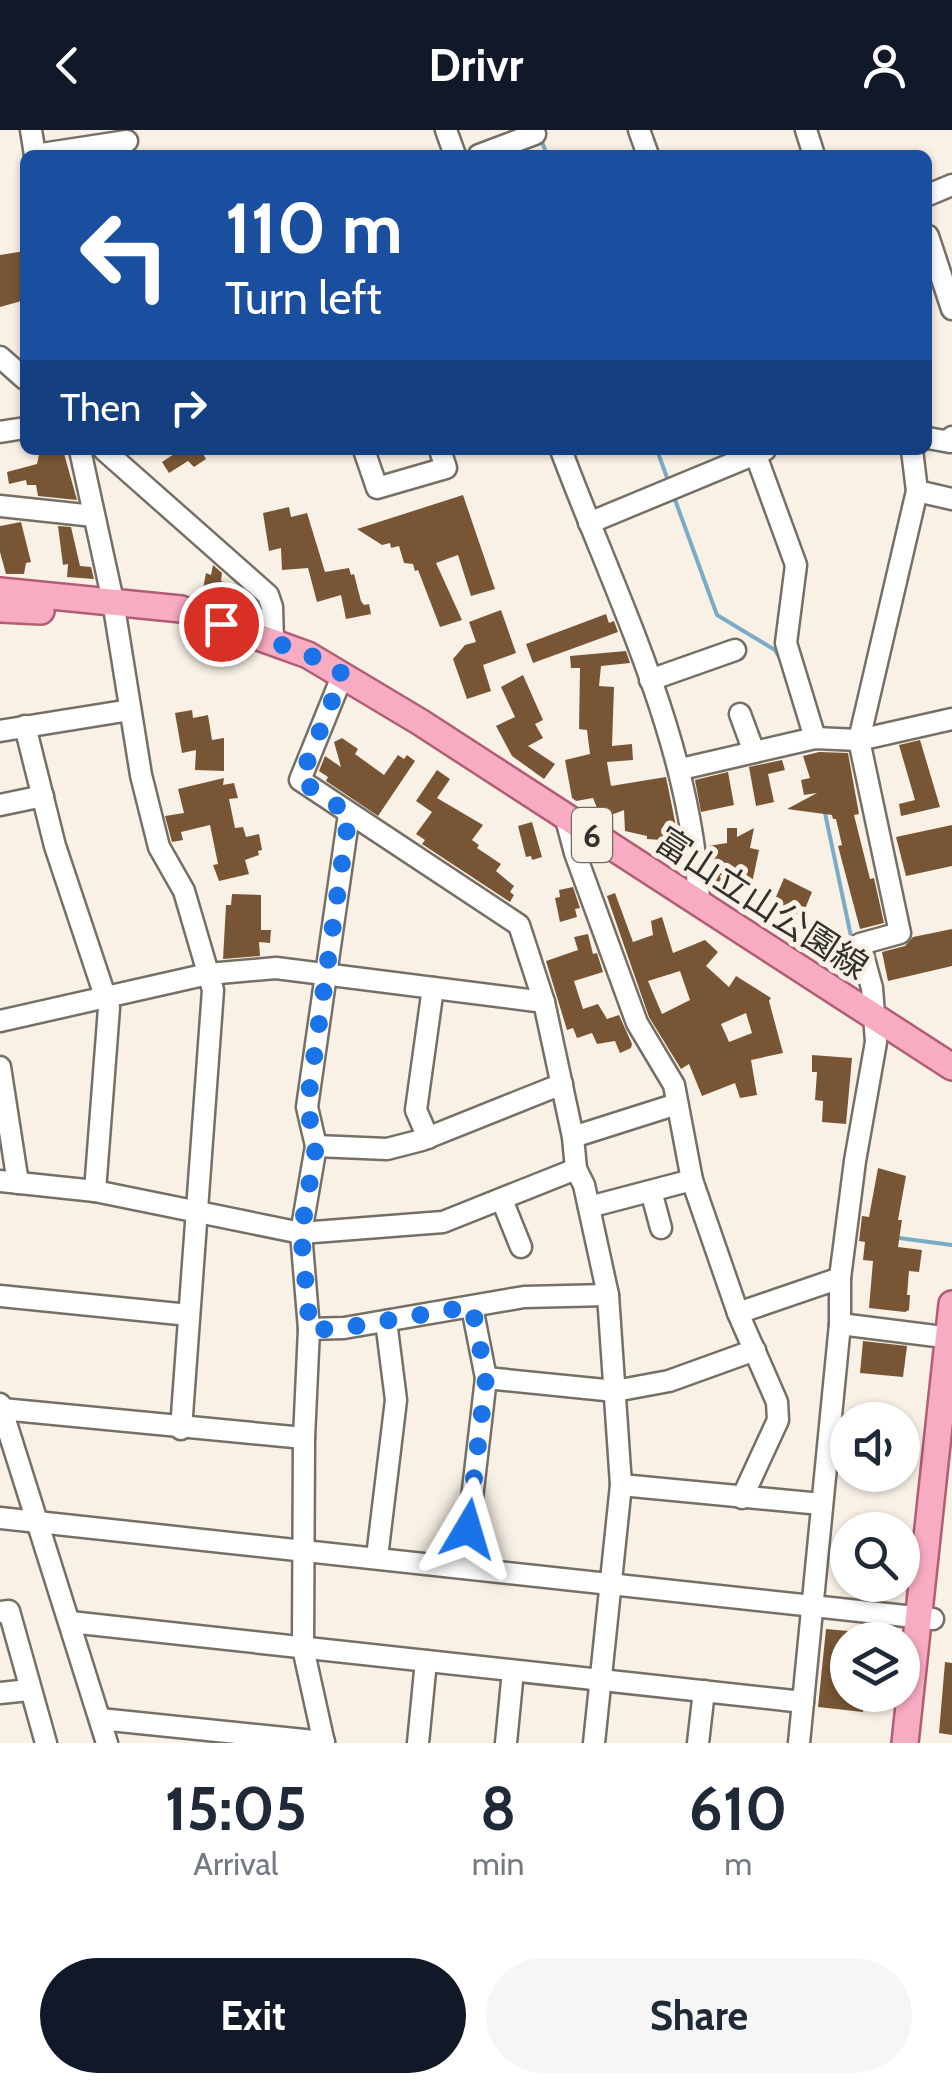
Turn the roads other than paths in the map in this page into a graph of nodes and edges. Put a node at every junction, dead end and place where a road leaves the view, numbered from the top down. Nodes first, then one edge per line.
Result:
1 (535, 134) dead end
2 (127, 142) dead end
3 (70, 150) edge
4 (492, 150) edge
5 (932, 248) edge
6 (952, 309) edge
7 (0, 357) edge
8 (20, 375) edge
9 (81, 455) edge
10 (110, 455) edge
11 (366, 455) edge
12 (442, 455) edge
13 (563, 455) edge
14 (752, 455) edge
15 (760, 455) edge
16 (913, 455) edge
17 (917, 491) junction
18 (952, 499) edge
19 (0, 506) edge
20 (94, 516) junction
21 (588, 523) junction
22 (0, 591) edge
23 (0, 609) edge
24 (115, 609) junction
25 (273, 641) junction
26 (735, 650) dead end
27 (343, 674) junction
28 (650, 680) junction
29 (130, 710) junction
30 (740, 714) dead end
31 (952, 718) edge
32 (25, 726) junction
33 (0, 731) edge
34 (815, 738) junction
35 (859, 740) junction
36 (754, 752) junction
37 (681, 769) junction
38 (43, 796) junction
39 (0, 804) edge
40 (349, 814) junction
41 (566, 819) junction
42 (699, 904) junction
43 (208, 974) junction
44 (326, 974) junction
45 (433, 988) junction
46 (106, 996) junction
47 (544, 1002) junction
48 (875, 1018) junction
49 (0, 1021) edge
50 (0, 1067) edge
51 (952, 1067) edge
52 (562, 1084) junction
53 (677, 1104) junction
54 (573, 1136) junction
55 (428, 1138) junction
56 (316, 1146) junction
57 (576, 1169) junction
58 (692, 1180) junction
59 (9, 1182) edge
60 (95, 1191) junction
61 (651, 1191) junction
62 (502, 1200) junction
63 (590, 1208) junction
64 (195, 1212) junction
65 (661, 1228) dead end
66 (301, 1233) junction
67 (521, 1247) dead end
68 (840, 1278) junction
69 (0, 1296) edge
70 (608, 1296) junction
71 (952, 1304) edge
72 (472, 1306) junction
73 (738, 1313) junction
74 (189, 1314) junction
75 (386, 1321) junction
76 (840, 1324) junction
77 (310, 1330) junction
78 (950, 1338) edge
79 (755, 1350) junction
80 (486, 1378) junction
81 (615, 1391) junction
82 (1, 1406) edge
83 (181, 1428) junction
84 (304, 1438) junction
85 (952, 1449) edge
86 (621, 1485) junction
87 (742, 1498) junction
88 (822, 1504) junction
89 (0, 1518) edge
90 (38, 1522) junction
91 (304, 1549) junction
92 (377, 1557) junction
93 (464, 1567) junction
94 (610, 1583) junction
95 (815, 1604) junction
96 (0, 1612) edge
97 (926, 1618) junction
98 (70, 1622) junction
99 (303, 1648) junction
100 (426, 1661) junction
101 (513, 1671) junction
102 (600, 1680) junction
103 (29, 1690) junction
104 (704, 1691) junction
105 (0, 1694) edge
106 (803, 1702) junction
107 (100, 1720) junction
108 (215, 1737) edge
109 (324, 1742) edge
110 (46, 1743) edge
111 (107, 1743) edge
112 (418, 1743) edge
113 (506, 1743) edge
114 (594, 1743) edge
115 (698, 1743) edge
116 (799, 1743) edge
117 (906, 1743) edge
118 (920, 1743) edge

1 - 4 street
2 - 3 street
5 - 6 street
7 - 8 street
9 - 20 street
10 - 25 street
11 - 12 street
13 - 21 street
14 - 21 street
15 - 34 street
16 - 17 street
17 - 18 street
17 - 35 street
19 - 20 street
20 - 24 street
21 - 28 street
22 - 24 main road, 富山立山公園線 / 6
23 - 24 main road, 富山立山公園線 / 6
24 - 25 main road, 富山立山公園線 / 6
24 - 29 street
25 - 27 main road, 富山立山公園線 / 6
26 - 28 street
27 - 40 street
27 - 41 main road, 富山立山公園線 / 6
28 - 37 street
29 - 32 street
29 - 43 street
30 - 36 street
31 - 35 street
32 - 33 street
32 - 38 street
34 - 35 street
34 - 36 street
35 - 48 street
36 - 37 street
37 - 42 street
38 - 39 street
38 - 46 street
40 - 44 street
40 - 47 street
41 - 42 main road, 富山立山公園線 / 6
41 - 53 street
42 - 48 main road, 富山立山公園線 / 6
43 - 44 street
43 - 46 street
43 - 64 street
44 - 45 street
44 - 56 street
45 - 47 street
45 - 55 street
46 - 49 street
46 - 60 street
47 - 52 street
48 - 51 main road, 富山立山公園線 / 6
48 - 68 street
50 - 59 street
52 - 54 street
52 - 55 street
53 - 54 street
53 - 58 street
54 - 57 street
55 - 56 street
56 - 66 street
57 - 62 street
57 - 63 street
58 - 61 street
58 - 73 street
59 - 60 street
60 - 64 street
61 - 63 street
61 - 65 street
62 - 66 street
62 - 67 street
63 - 70 street
64 - 66 street
64 - 74 street
66 - 77 street
68 - 73 street
68 - 76 street
69 - 74 street
70 - 72 street
70 - 81 street
71 - 78 main road
72 - 75 street
72 - 80 street
73 - 79 street
74 - 83 street
75 - 77 street
75 - 92 street
76 - 78 street
76 - 88 street
77 - 84 street
78 - 97 main road
79 - 81 street
79 - 87 street
80 - 81 street
80 - 93 street
81 - 86 street
82 - 83 street
82 - 90 street
83 - 84 street
84 - 91 street
85 - 97 main road
86 - 87 street
86 - 94 street
87 - 88 street
88 - 95 street
89 - 90 street
90 - 91 street
90 - 98 street
91 - 92 street
91 - 99 street
92 - 93 street
93 - 94 street
94 - 95 street
94 - 102 street
95 - 97 street
95 - 106 street
96 - 103 street
97 - 117 main road
97 - 118 main road
98 - 99 street
98 - 107 street
99 - 100 street
99 - 109 street
100 - 101 street
100 - 112 street
101 - 102 street
101 - 113 street
102 - 104 street
102 - 114 street
103 - 105 street
103 - 110 street
104 - 106 street
104 - 115 street
106 - 116 street
107 - 108 street
107 - 111 street
108 - 109 street

